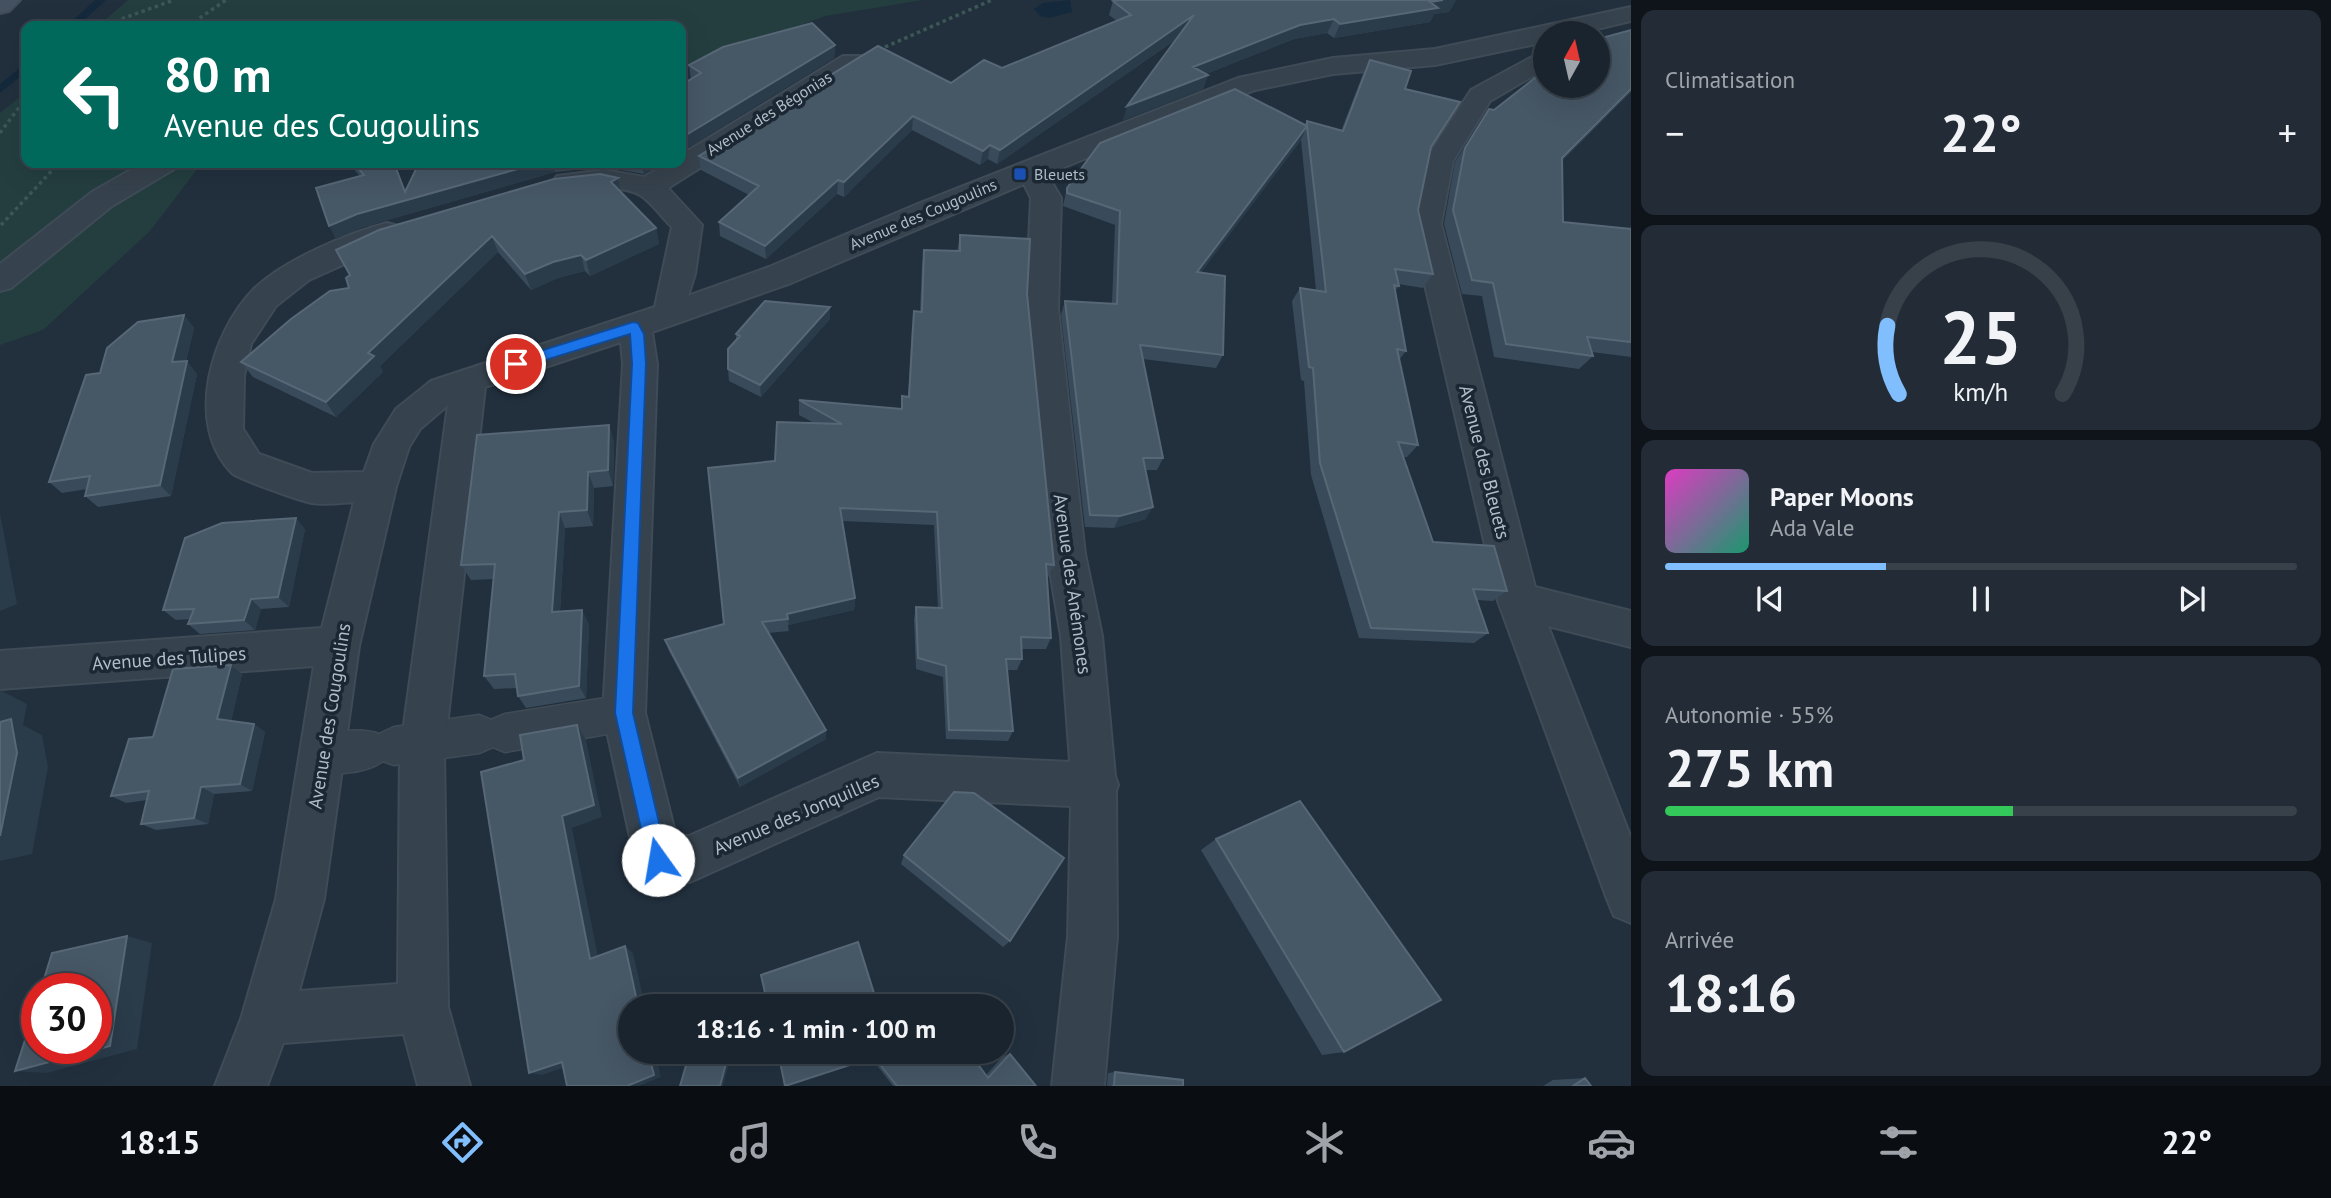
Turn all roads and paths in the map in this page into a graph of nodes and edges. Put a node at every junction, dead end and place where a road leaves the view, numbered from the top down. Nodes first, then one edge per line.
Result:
1 (8, 0) edge
2 (174, 0) edge
3 (226, 0) edge
4 (992, 0) edge
5 (0, 6) edge
6 (116, 21) edge
7 (195, 21) edge
8 (1533, 43) edge
9 (1533, 50) edge
10 (852, 61) joint
11 (21, 105) edge
12 (0, 133) edge
13 (686, 164) edge
14 (54, 168) edge
15 (155, 168) edge
16 (680, 168) edge
17 (1028, 172) junction
18 (649, 187) junction
19 (543, 188) edge
20 (0, 225) edge
21 (414, 226) edge
22 (0, 280) edge
23 (674, 313) junction
24 (633, 327) junction
25 (468, 379) junction
26 (377, 487) junction
27 (1518, 601) junction
28 (1631, 629) edge
29 (338, 646) junction
30 (0, 670) edge
31 (624, 713) junction
32 (395, 746) junction
33 (322, 755) junction
34 (1096, 785) junction
35 (1631, 899) edge
36 (423, 1007) junction
37 (266, 1019) junction
38 (241, 1086) edge
39 (444, 1086) edge
40 (1078, 1086) edge

1 - 5 main road
2 - 6 path
3 - 7 path
4 - 10 path
8 - 17 street, Avenue des Cougoulins
9 - 27 street, Avenue des Bleuets
10 - 13 street, Avenue des Bégonias
11 - 12 path
14 - 20 path
15 - 22 street
16 - 18 street, Avenue des Bégonias
17 - 23 street, Avenue des Cougoulins
17 - 34 street, Avenue des Anémones
18 - 19 street
18 - 23 street
21 - 26 street
23 - 24 street, Avenue des Cougoulins
24 - 25 street, Avenue des Cougoulins
24 - 31 street, Avenue des Jonquilles
25 - 26 street, Avenue des Cougoulins
25 - 32 street
26 - 29 street, Avenue des Cougoulins
27 - 28 street
27 - 35 street, Avenue des Bleuets
29 - 30 street, Avenue des Tulipes
29 - 33 street, Avenue des Cougoulins
31 - 32 street
31 - 34 street, Avenue des Jonquilles
32 - 33 street
32 - 36 street
33 - 37 street, Avenue des Cougoulins
34 - 40 street, Avenue des Anémones
36 - 37 street
36 - 39 street
37 - 38 street, Avenue des Cougoulins

